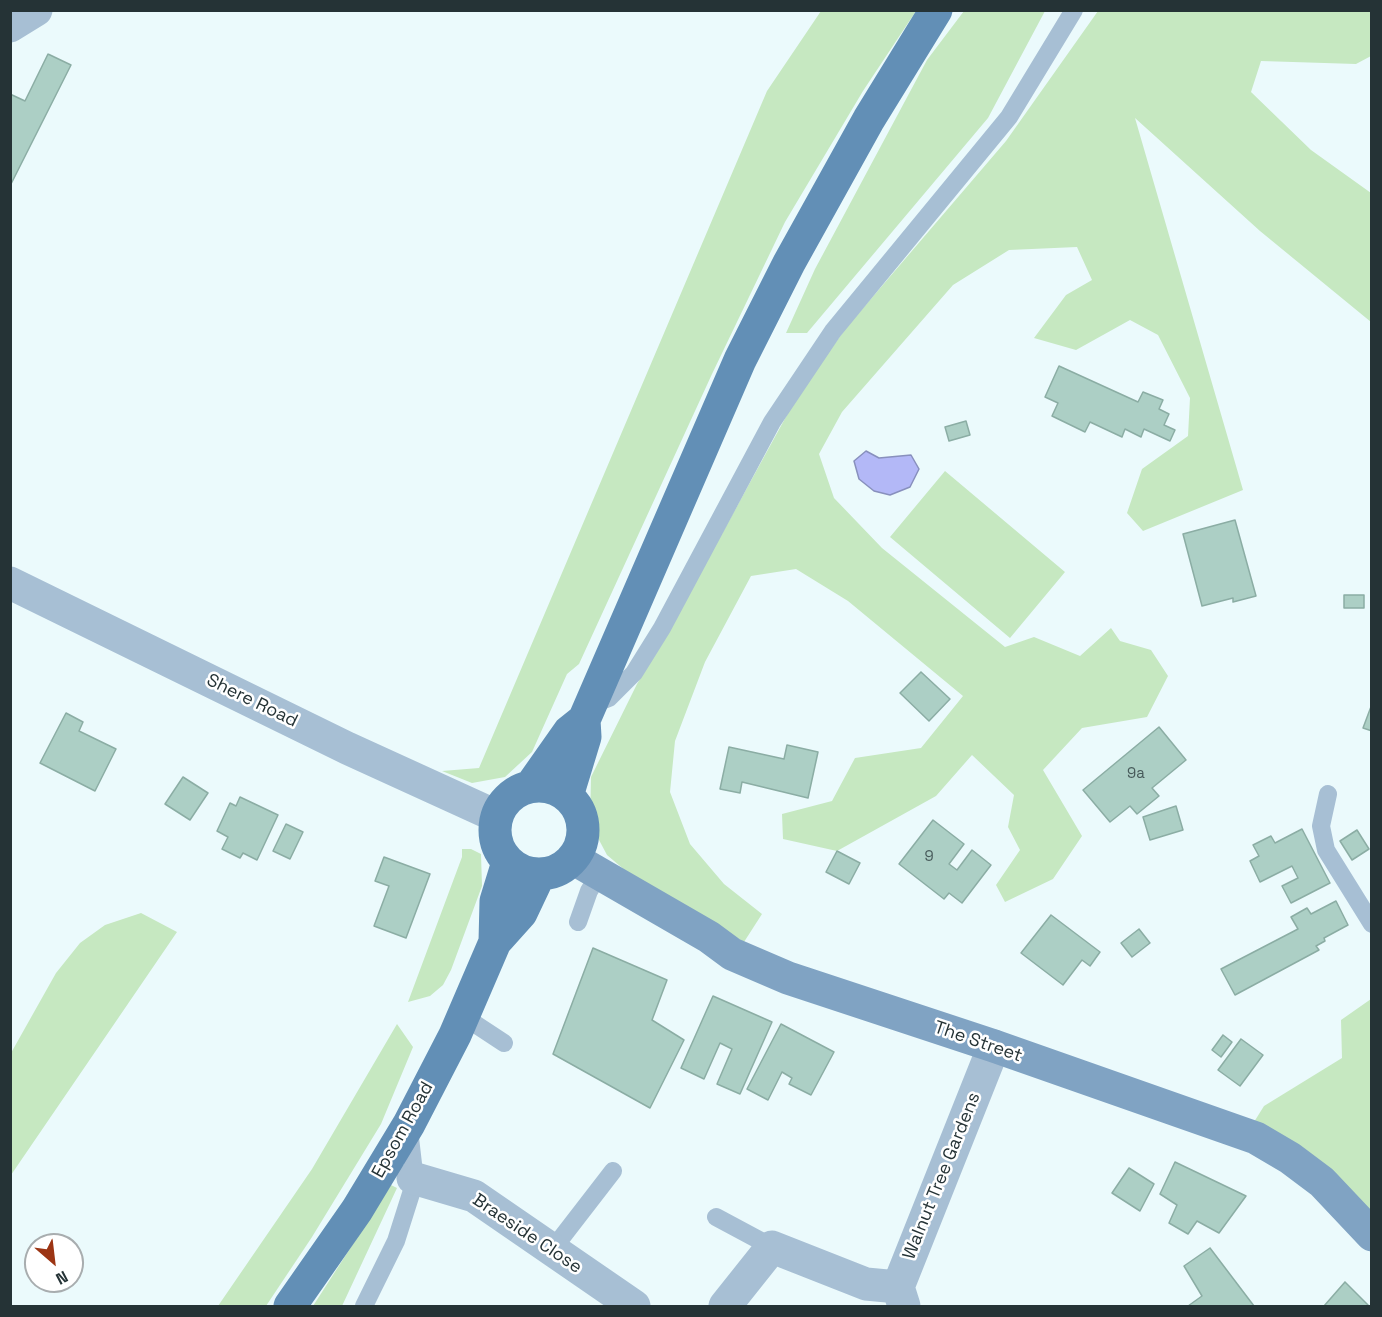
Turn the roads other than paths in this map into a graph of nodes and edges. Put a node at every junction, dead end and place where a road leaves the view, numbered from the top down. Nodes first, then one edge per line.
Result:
1 (36, 10) edge
2 (936, 10) edge
3 (1074, 10) edge
4 (10, 26) edge
5 (10, 583) edge
6 (586, 712) junction
7 (531, 786) junction
8 (1328, 794) dead end
9 (567, 796) junction
10 (496, 816) junction
11 (508, 862) junction
12 (587, 866) junction
13 (539, 875) junction
14 (578, 922) dead end
15 (1371, 924) edge
16 (495, 942) junction
17 (463, 1016) junction
18 (504, 1043) dead end
19 (994, 1046) junction
20 (409, 1124) junction
21 (613, 1171) dead end
22 (413, 1178) junction
23 (716, 1217) dead end
24 (1371, 1235) edge
25 (772, 1247) junction
26 (552, 1250) junction
27 (901, 1297) edge
28 (290, 1306) edge
29 (364, 1306) edge
30 (634, 1306) edge
31 (725, 1306) edge

1 - 4 street
2 - 6 main road
3 - 6 lane
5 - 10 street, Shere Road
6 - 7 main road
6 - 9 main road
7 - 9 main road
7 - 10 main road
8 - 15 lane
9 - 12 main road
10 - 11 main road
11 - 13 main road
11 - 16 main road, Epsom Road
12 - 13 main road
12 - 14 lane
12 - 19 street, The Street
13 - 16 main road, Epsom Road
16 - 17 main road, Epsom Road
17 - 18 lane
17 - 20 main road, Epsom Road
19 - 24 street, The Street
19 - 27 street, Walnut Tree Gardens
20 - 22 lane
20 - 28 main road, Epsom Road
21 - 26 lane
22 - 26 street, Braeside Close
22 - 29 lane
23 - 25 lane
25 - 27 street
25 - 31 street
26 - 30 street, Braeside Close

